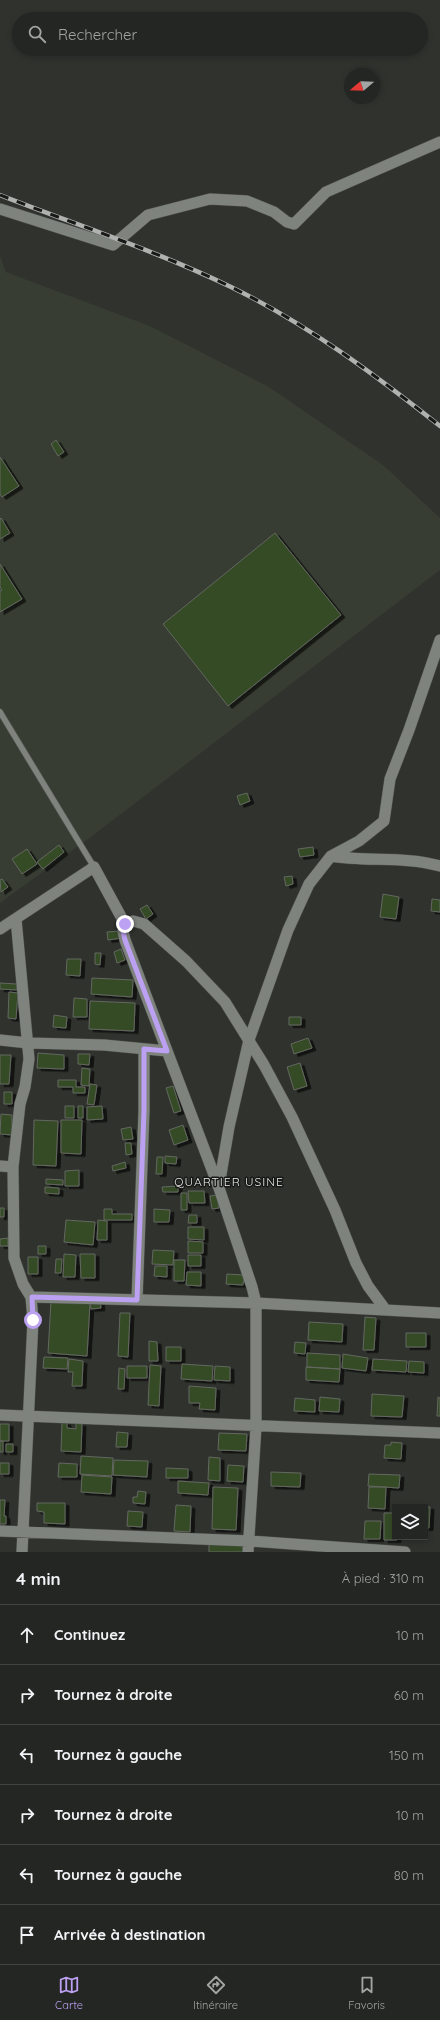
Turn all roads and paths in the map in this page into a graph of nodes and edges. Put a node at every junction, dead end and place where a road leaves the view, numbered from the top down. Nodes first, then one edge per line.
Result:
1 (440, 142) edge
2 (0, 209) edge
3 (440, 640) edge
4 (0, 712) edge
5 (331, 856) junction
6 (440, 866) edge
7 (94, 867) junction
8 (16, 919) junction
9 (125, 924) junction
10 (0, 929) edge
11 (0, 1040) edge
12 (249, 1040) junction
13 (28, 1043) junction
14 (144, 1049) junction
15 (167, 1051) junction
16 (0, 1166) edge
17 (13, 1167) junction
18 (219, 1188) junction
19 (32, 1297) junction
20 (137, 1300) junction
21 (256, 1303) junction
22 (385, 1309) junction
23 (440, 1313) edge
24 (0, 1415) edge
25 (27, 1416) junction
26 (256, 1427) junction
27 (440, 1433) edge
28 (0, 1531) edge
29 (24, 1532) junction
30 (248, 1547) edge
31 (22, 1552) edge
32 (404, 1552) edge

1 - 2 street
3 - 5 street
4 - 7 lane
5 - 6 street
5 - 12 street
7 - 8 street
7 - 9 street
8 - 10 street
8 - 13 street
9 - 12 street
9 - 15 street
11 - 13 street
12 - 18 street
12 - 22 street
13 - 14 street
13 - 17 street
14 - 15 street
14 - 20 street
15 - 18 street
16 - 17 street
17 - 19 street
18 - 21 street
19 - 20 street
19 - 25 street
20 - 21 street
21 - 22 street
21 - 26 street
22 - 23 street
24 - 25 street
25 - 26 street
25 - 29 street
26 - 27 street
26 - 30 street
28 - 29 street
29 - 30 street
29 - 31 street
30 - 32 street

